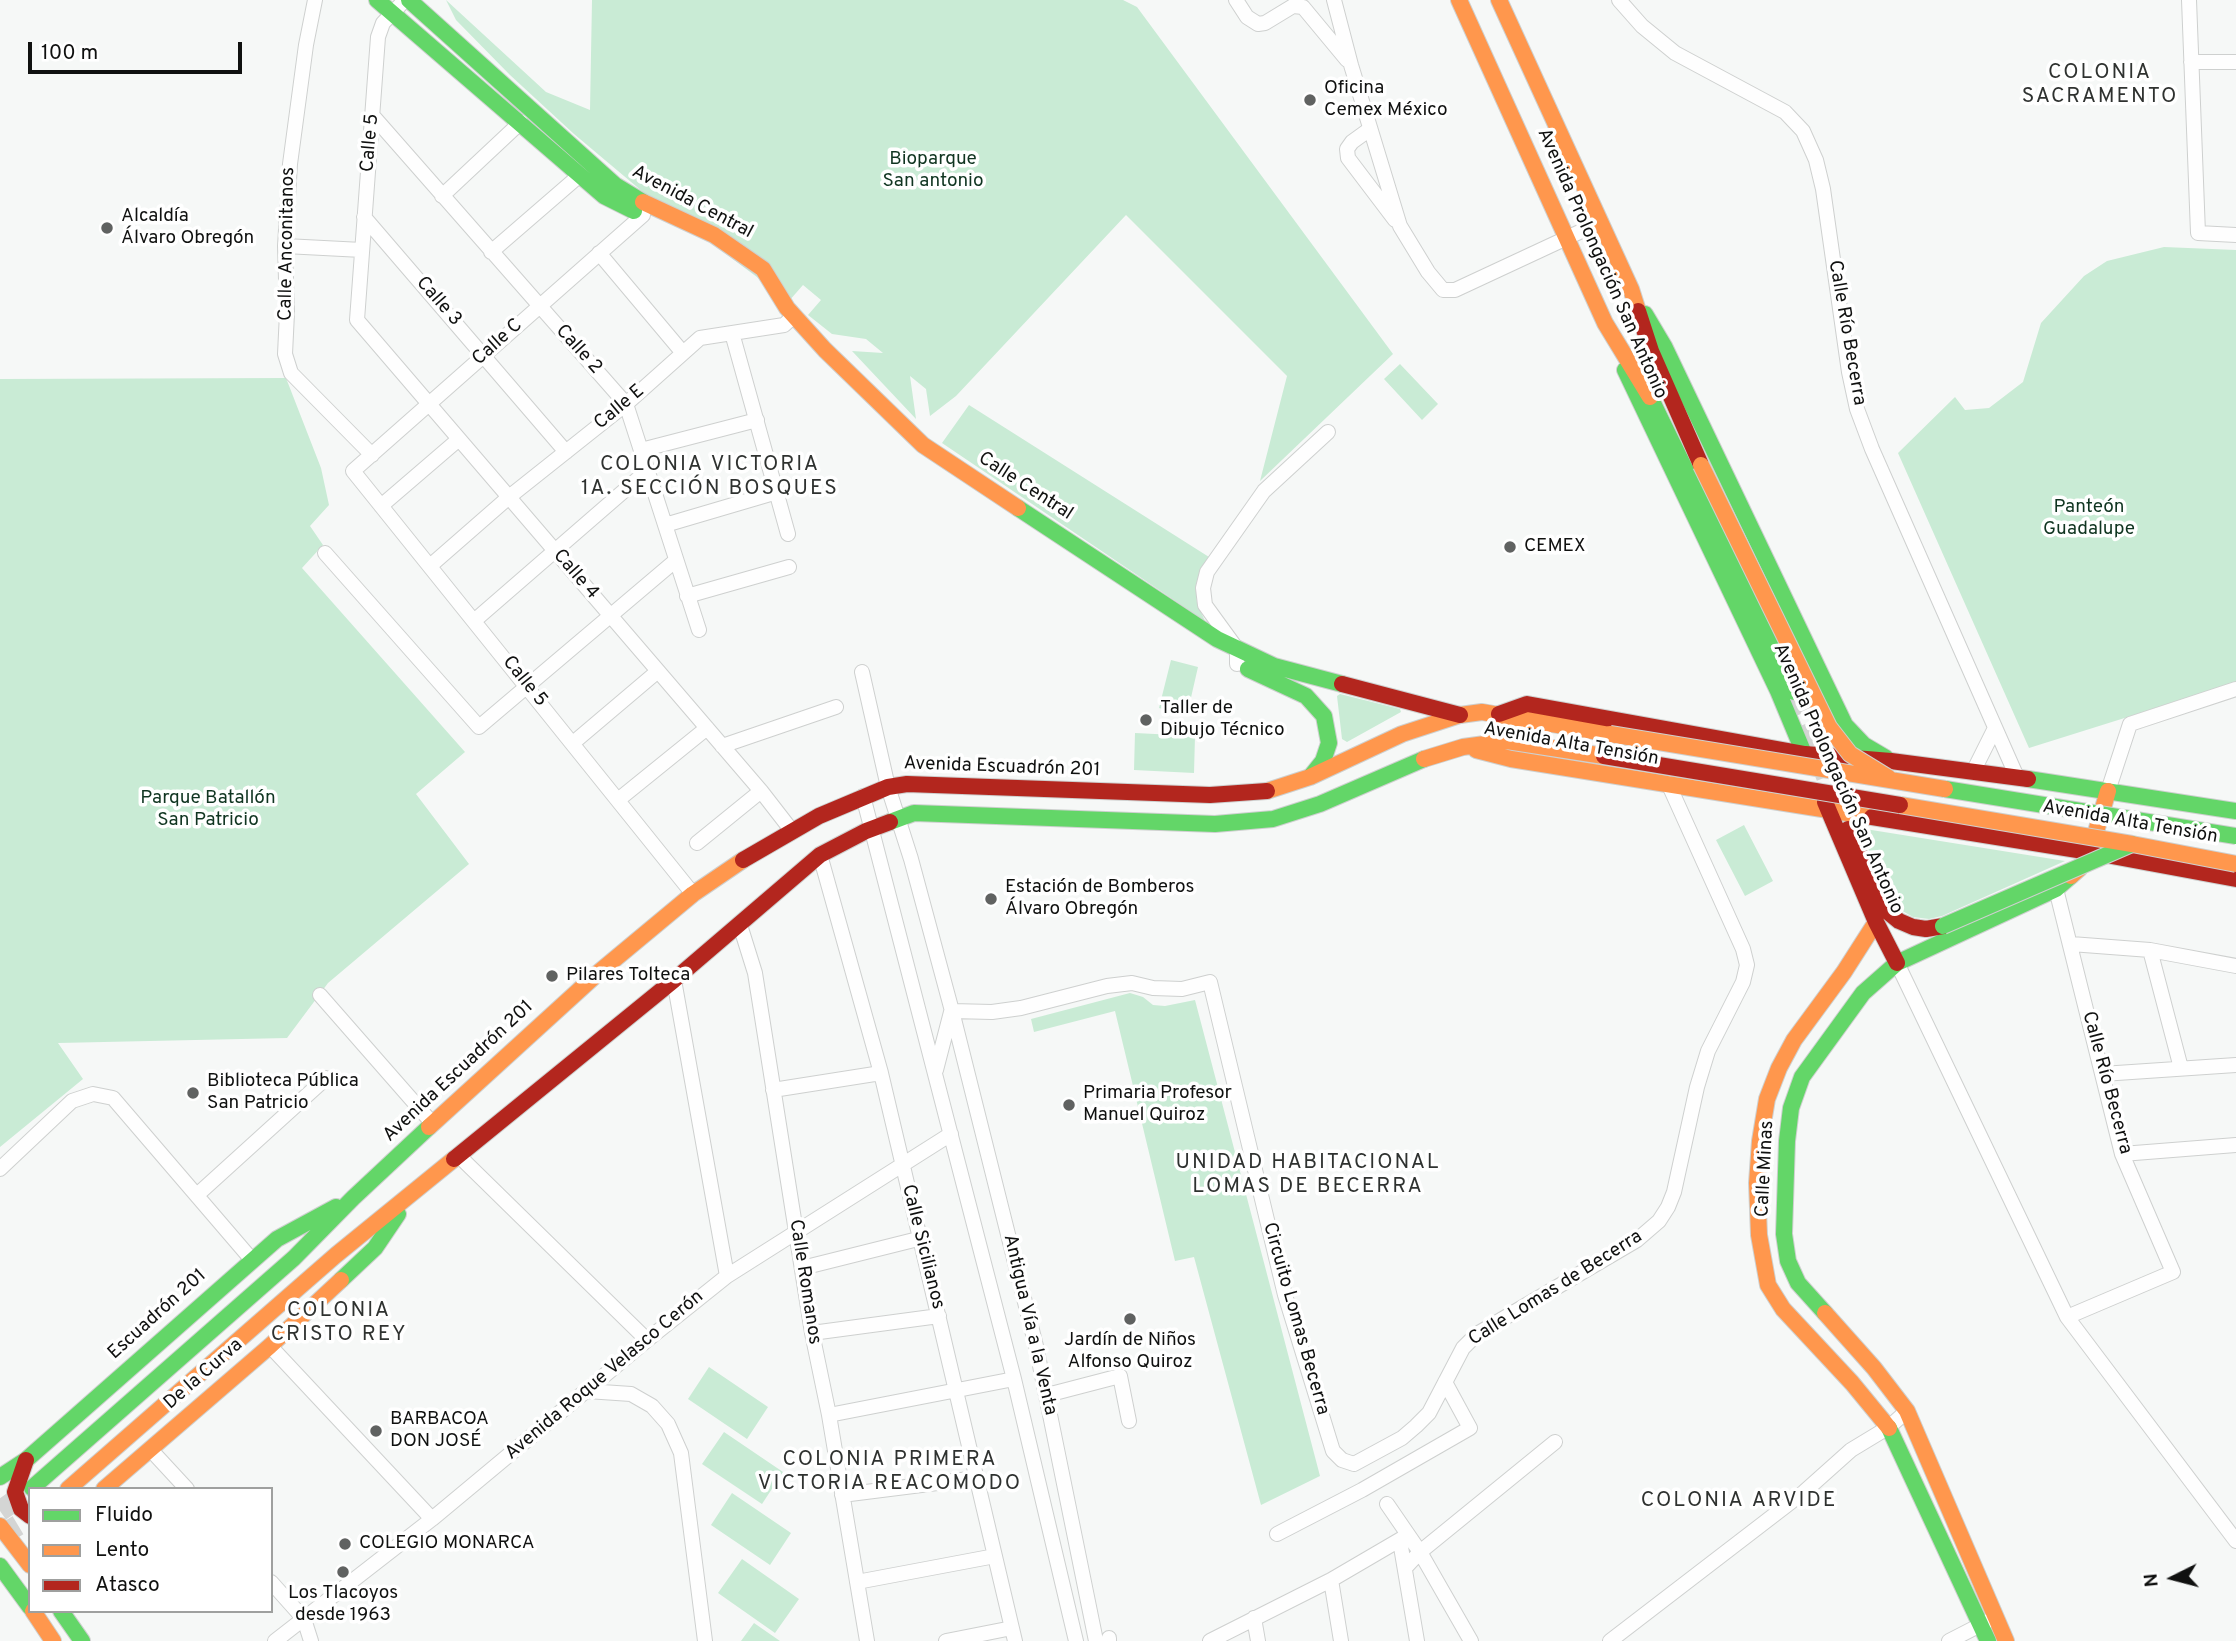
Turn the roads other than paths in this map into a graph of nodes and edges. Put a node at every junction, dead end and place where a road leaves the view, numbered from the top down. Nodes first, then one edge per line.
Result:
1 (315, 0) edge
2 (377, 0) edge
3 (407, 0) edge
4 (1236, 0) edge
5 (1334, 0) edge
6 (1459, 0) edge
7 (1499, 0) edge
8 (1619, 0) edge
9 (2189, 0) edge
10 (1302, 2) edge
11 (392, 13) junction
12 (2191, 62) junction
13 (2236, 62) edge
14 (1351, 65) junction
15 (373, 117) junction
16 (521, 122) junction
17 (1370, 129) junction
18 (580, 175) junction
19 (442, 196) junction
20 (643, 215) junction
21 (364, 217) junction
22 (1601, 222) junction
23 (1400, 226) junction
24 (2236, 235) edge
25 (1567, 238) junction
26 (285, 246) junction
27 (362, 250) junction
28 (491, 253) junction
29 (599, 253) junction
30 (1631, 289) junction
31 (539, 307) junction
32 (357, 320) joint
33 (789, 320) junction
34 (732, 333) junction
35 (825, 350) joint
36 (683, 353) junction
37 (484, 356) junction
38 (429, 404) junction
39 (626, 404) junction
40 (757, 420) junction
41 (1328, 432) dead end
42 (459, 439) junction
43 (641, 450) junction
44 (566, 452) junction
45 (372, 455) junction
46 (648, 470) junction
47 (353, 471) joint
48 (777, 492) junction
49 (509, 497) junction
50 (381, 506) junction
51 (665, 525) junction
52 (788, 534) dead end
53 (554, 550) junction
54 (325, 553) dead end
55 (675, 561) junction
56 (430, 566) junction
57 (789, 567) dead end
58 (687, 596) junction
59 (610, 615) junction
60 (474, 621) junction
61 (699, 630) dead end
62 (1237, 656) junction
63 (658, 671) junction
64 (862, 672) dead end
65 (1820, 674) junction
66 (526, 685) junction
67 (2236, 690) edge
68 (1786, 692) junction
69 (836, 707) dead end
70 (1460, 715) junction
71 (1498, 715) junction
72 (707, 728) junction
73 (1995, 729) junction
74 (573, 743) junction
75 (722, 746) junction
76 (1464, 747) junction
77 (1805, 754) junction
78 (1891, 761) junction
79 (1973, 772) junction
80 (1310, 777) junction
81 (1889, 778) junction
82 (2022, 778) junction
83 (1668, 783) junction
84 (888, 787) junction
85 (967, 787) junction
86 (761, 791) junction
87 (2108, 791) junction
88 (863, 796) junction
89 (2236, 798) edge
90 (618, 800) junction
91 (2219, 807) junction
92 (1829, 811) junction
93 (2236, 811) edge
94 (967, 814) junction
95 (898, 819) junction
96 (873, 828) junction
97 (1848, 829) tunnel mouth
98 (792, 831) junction
99 (2236, 836) edge
100 (2022, 841) junction
101 (697, 843) dead end
102 (2132, 844) junction
103 (2091, 852) junction
104 (821, 855) junction
105 (2156, 863) junction
106 (2236, 864) edge
107 (2236, 880) edge
108 (2056, 889) junction
109 (693, 894) junction
110 (1876, 922) junction
111 (740, 925) junction
112 (2071, 944) junction
113 (2150, 950) junction
114 (1897, 963) junction
115 (2236, 967) edge
116 (674, 980) junction
117 (320, 995) dead end
118 (952, 1011) junction
119 (2236, 1065) edge
120 (2181, 1068) junction
121 (935, 1072) junction
122 (881, 1073) junction
123 (2102, 1074) junction
124 (326, 1078) dead end
125 (773, 1090) junction
126 (433, 1124) junction
127 (951, 1135) junction
128 (2236, 1145) edge
129 (2122, 1154) junction
130 (459, 1156) junction
131 (902, 1166) junction
132 (0, 1169) edge
133 (197, 1195) junction
134 (410, 1196) junction
135 (353, 1198) junction
136 (796, 1232) junction
137 (922, 1238) junction
138 (252, 1260) junction
139 (802, 1268) junction
140 (727, 1276) junction
141 (1816, 1303) junction
142 (939, 1316) junction
143 (2067, 1317) junction
144 (1792, 1318) junction
145 (812, 1333) junction
146 (647, 1340) junction
147 (270, 1346) junction
148 (1014, 1379) junction
149 (1446, 1382) junction
150 (587, 1391) junction
151 (957, 1391) junction
152 (1047, 1395) junction
153 (1907, 1411) junction
154 (829, 1415) junction
155 (1129, 1421) dead end
156 (1889, 1427) junction
157 (1555, 1443) dead end
158 (150, 1449) junction
159 (1333, 1451) joint
160 (26, 1460) junction
161 (0, 1477) edge
162 (977, 1478) junction
163 (33, 1487) edge
164 (70, 1487) edge
165 (106, 1487) edge
166 (185, 1487) edge
167 (842, 1495) junction
168 (1387, 1504) dead end
169 (28, 1514) edge
170 (432, 1519) junction
171 (0, 1526) edge
172 (1278, 1534) dead end
173 (1404, 1538) junction
174 (2236, 1541) edge
175 (1420, 1552) junction
176 (995, 1556) junction
177 (28, 1558) edge
178 (1, 1568) edge
179 (1405, 1568) junction
180 (1331, 1580) junction
181 (857, 1583) junction
182 (273, 1584) edge
183 (28, 1604) edge
184 (34, 1613) edge
185 (62, 1613) edge
186 (1254, 1618) junction
187 (304, 1619) junction
188 (1988, 1621) junction
189 (1014, 1634) edge
190 (1105, 1640) edge
191 (53, 1641) edge
192 (82, 1641) edge
193 (275, 1641) edge
194 (311, 1641) edge
195 (705, 1641) edge
196 (867, 1641) edge
197 (946, 1641) edge
198 (1076, 1641) edge
199 (1210, 1641) edge
200 (1258, 1641) edge
201 (1341, 1641) edge
202 (1418, 1641) edge
203 (1471, 1641) edge
204 (1610, 1641) edge
205 (1949, 1641) edge
206 (1988, 1641) edge
207 (2006, 1641) edge

1 - 26 street, Calle Anconitanos
2 - 11 street, Avenida Central
3 - 11 street, Calle 5
3 - 33 street, Avenida Central
4 - 10 street
5 - 14 street
6 - 25 street, Avenida Prolongación San Antonio
7 - 22 street, Avenida Prolongación San Antonio
8 - 73 street, Calle Río Becerra
9 - 12 street
10 - 14 street
11 - 15 street, Calle 5
11 - 16 street, Avenida Central
12 - 13 street
12 - 24 street
14 - 17 street
15 - 19 street, Calle 2
15 - 21 street, Calle 5
16 - 18 street, Avenida Central
16 - 19 street
17 - 23 street
17 - 23 street
18 - 20 street, Avenida Central
18 - 28 street
19 - 28 street, Calle 2
20 - 29 street, Calle C
20 - 33 street, Avenida Central
21 - 27 street, Calle 5
21 - 37 street, Calle 3
22 - 25 street
22 - 30 street, Avenida Prolongación San Antonio
23 - 25 street
25 - 68 street, Avenida Prolongación San Antonio
26 - 27 street
26 - 45 street, Calle Anconitanos
27 - 32 street, Calle 5
28 - 31 street, Calle 2
29 - 31 street, Calle C
29 - 36 street
30 - 65 street, Avenida Prolongación San Antonio
30 - 81 street, bridge
31 - 37 street, Calle C
31 - 39 street, Calle 2
32 - 38 street, Calle 4
33 - 34 street, Calle E
33 - 35 street, Avenida Central
34 - 36 street, Calle E
34 - 40 street
35 - 62 street, Calle Central
36 - 39 street, Calle E
37 - 38 street, Calle C
37 - 44 street, Calle 3
38 - 42 street, Calle 4
38 - 45 street, Calle C
39 - 43 street, Calle 2
39 - 44 street, Calle E
40 - 43 street
40 - 48 street
41 - 62 street
42 - 49 street, Calle 4
42 - 50 street
43 - 46 street, Calle 2
44 - 49 street, Calle E
45 - 47 street, Calle C
46 - 51 street, Calle 2
46 - 53 street
47 - 50 street, Calle 5
48 - 51 street
48 - 52 street
49 - 53 street, Calle 4
49 - 56 street, Calle E
50 - 56 street, Calle 5
51 - 55 street, Calle 2
53 - 59 street, Calle 4
53 - 60 street
54 - 66 street
55 - 58 street, Calle 2
55 - 59 street
56 - 60 street, Calle 5
57 - 58 street
58 - 61 street, Calle 2
59 - 63 street, Calle 4
59 - 66 street
60 - 66 street, Calle 5
62 - 70 street, Calle Central
62 - 80 street, Calle Central
63 - 72 street, Calle 4
63 - 74 street
64 - 84 street, Antigua Vía a la Venta
65 - 68 street
65 - 78 street, Avenida Prolongación San Antonio
66 - 74 street, Calle 5
67 - 87 street
68 - 77 street, Avenida Prolongación San Antonio
69 - 75 street
70 - 71 street, Avenida Escuadrón 201
70 - 80 street, Avenida Escuadrón 201
71 - 77 street, Avenida Alta Tensión
71 - 81 street, Avenida Alta Tensión, bridge
72 - 75 street, Calle 4
72 - 90 street
73 - 79 street
73 - 82 street, Calle Río Becerra
74 - 90 street, Calle 5
75 - 86 street, Calle 4
76 - 83 street, Avenida Alta Tensión
76 - 94 street
76 - 102 street, Avenida Alta Tensión, bridge
77 - 78 street, Avenida Alta Tensión
77 - 92 street, Avenida Prolongación San Antonio
78 - 79 street, Avenida Alta Tensión
79 - 82 street, Avenida Alta Tensión
79 - 92 street
80 - 85 street, Avenida Escuadrón 201
81 - 99 street, Avenida Alta Tensión, bridge
82 - 87 street, Avenida Alta Tensión
82 - 100 street
83 - 92 street, Avenida Alta Tensión
83 - 149 street, Calle Lomas de Becerra
84 - 85 street, Avenida Escuadrón 201
84 - 88 street, Avenida Escuadrón 201
84 - 95 street, Antigua Vía a la Venta
85 - 94 street
86 - 98 street, Calle 4
86 - 101 street
87 - 91 street, Avenida Alta Tensión
87 - 103 street, Calle Minas
88 - 96 street, Antigua Vía a la Venta
88 - 98 street, Avenida Escuadrón 201
89 - 91 street
90 - 109 street, Calle 5
91 - 93 street, Avenida Alta Tensión
91 - 105 street
92 - 100 street, Avenida Alta Tensión
92 - 110 street, Avenida Prolongación San Antonio
94 - 95 street
95 - 96 street
95 - 118 street, Antigua Vía a la Venta
96 - 104 street
96 - 121 street, Antigua Vía a la Venta
97 - 102 street, bridge
98 - 109 street, Avenida Escuadrón 201
100 - 103 street, Avenida Alta Tensión
102 - 106 street, Avenida Alta Tensión, bridge
103 - 105 street, Avenida Alta Tensión
103 - 108 street, Calle Minas
104 - 111 street
104 - 122 street, Calle Sicilianos
105 - 107 street, Avenida Alta Tensión
108 - 112 street, Calle Río Becerra
108 - 114 street, Calle Minas
109 - 126 street, Avenida Escuadrón 201
110 - 114 street, Avenida Prolongación San Antonio
110 - 144 street, Calle Minas
111 - 116 street
111 - 125 street, Calle Romanos
112 - 113 street
112 - 123 street, Calle Río Becerra
113 - 115 street
113 - 120 street
114 - 141 street, Calle Minas
114 - 143 street, Avenida Prolongación San Antonio
116 - 130 street
116 - 140 street
117 - 126 street
118 - 121 street, Antigua Vía a la Venta
118 - 152 street, Antigua Vía a la Venta
118 - 159 street, Circuito Lomas Becerra
119 - 120 street
120 - 123 street
121 - 127 street, Antigua Vía a la Venta
122 - 125 street
122 - 131 street, Calle Sicilianos
123 - 129 street, Calle Río Becerra
124 - 133 street
125 - 136 street, Calle Romanos
126 - 135 street, Avenida Escuadrón 201
127 - 131 street, Avenida Roque Velasco Cerón
127 - 148 street, Antigua Vía a la Venta
128 - 129 street
129 - 143 street, Calle Río Becerra
130 - 134 street
130 - 146 street
131 - 136 street, Avenida Roque Velasco Cerón
131 - 137 street, Calle Sicilianos
132 - 133 street
133 - 138 street
134 - 147 street, De la Curva
134 - 164 street
135 - 138 street, Escuadrón 201
135 - 163 street, Avenida Escuadrón 201
136 - 139 street, Calle Romanos
136 - 140 street, Avenida Roque Velasco Cerón
137 - 139 street
137 - 142 street, Calle Sicilianos
138 - 160 street, Escuadrón 201
139 - 145 street, Calle Romanos
140 - 146 street, Avenida Roque Velasco Cerón
141 - 144 street
141 - 153 street, Calle Minas
142 - 145 street
142 - 151 street, Calle Sicilianos
143 - 174 street, Avenida Prolongación San Antonio
144 - 156 street, Calle Minas
145 - 154 street, Calle Romanos
146 - 150 street, Avenida Roque Velasco Cerón
147 - 158 street, De la Curva
147 - 170 street
148 - 151 street
148 - 198 street, Antigua Vía a la Venta
149 - 159 street, Calle Lomas de Becerra
149 - 172 street
150 - 170 street, Avenida Roque Velasco Cerón
150 - 195 street
151 - 154 street
151 - 162 street, Calle Sicilianos
152 - 155 street
152 - 190 street, Antigua Vía a la Venta
153 - 156 street
153 - 188 street, Calle Minas
154 - 167 street, Calle Romanos
156 - 188 street, Calle Minas
156 - 204 street
157 - 175 street
158 - 165 street, De la Curva
158 - 166 street
160 - 161 street, Escuadrón 201
160 - 169 street
162 - 167 street
162 - 176 street, Calle Sicilianos
167 - 181 street, Calle Romanos
168 - 173 street
170 - 187 street, Avenida Roque Velasco Cerón
171 - 177 street
173 - 175 street
173 - 179 street
173 - 180 street
175 - 179 street
175 - 203 street
176 - 181 street
176 - 189 street, Calle Sicilianos
177 - 178 street
178 - 183 street
179 - 202 street
180 - 186 street
180 - 201 street
181 - 196 street, Calle Romanos
182 - 187 street
184 - 191 street
185 - 192 street
186 - 199 street
186 - 200 street
187 - 193 street, Avenida Roque Velasco Cerón
187 - 194 street
188 - 205 street
188 - 206 street, Calle Minas
188 - 207 street, Calle Minas
189 - 197 street

